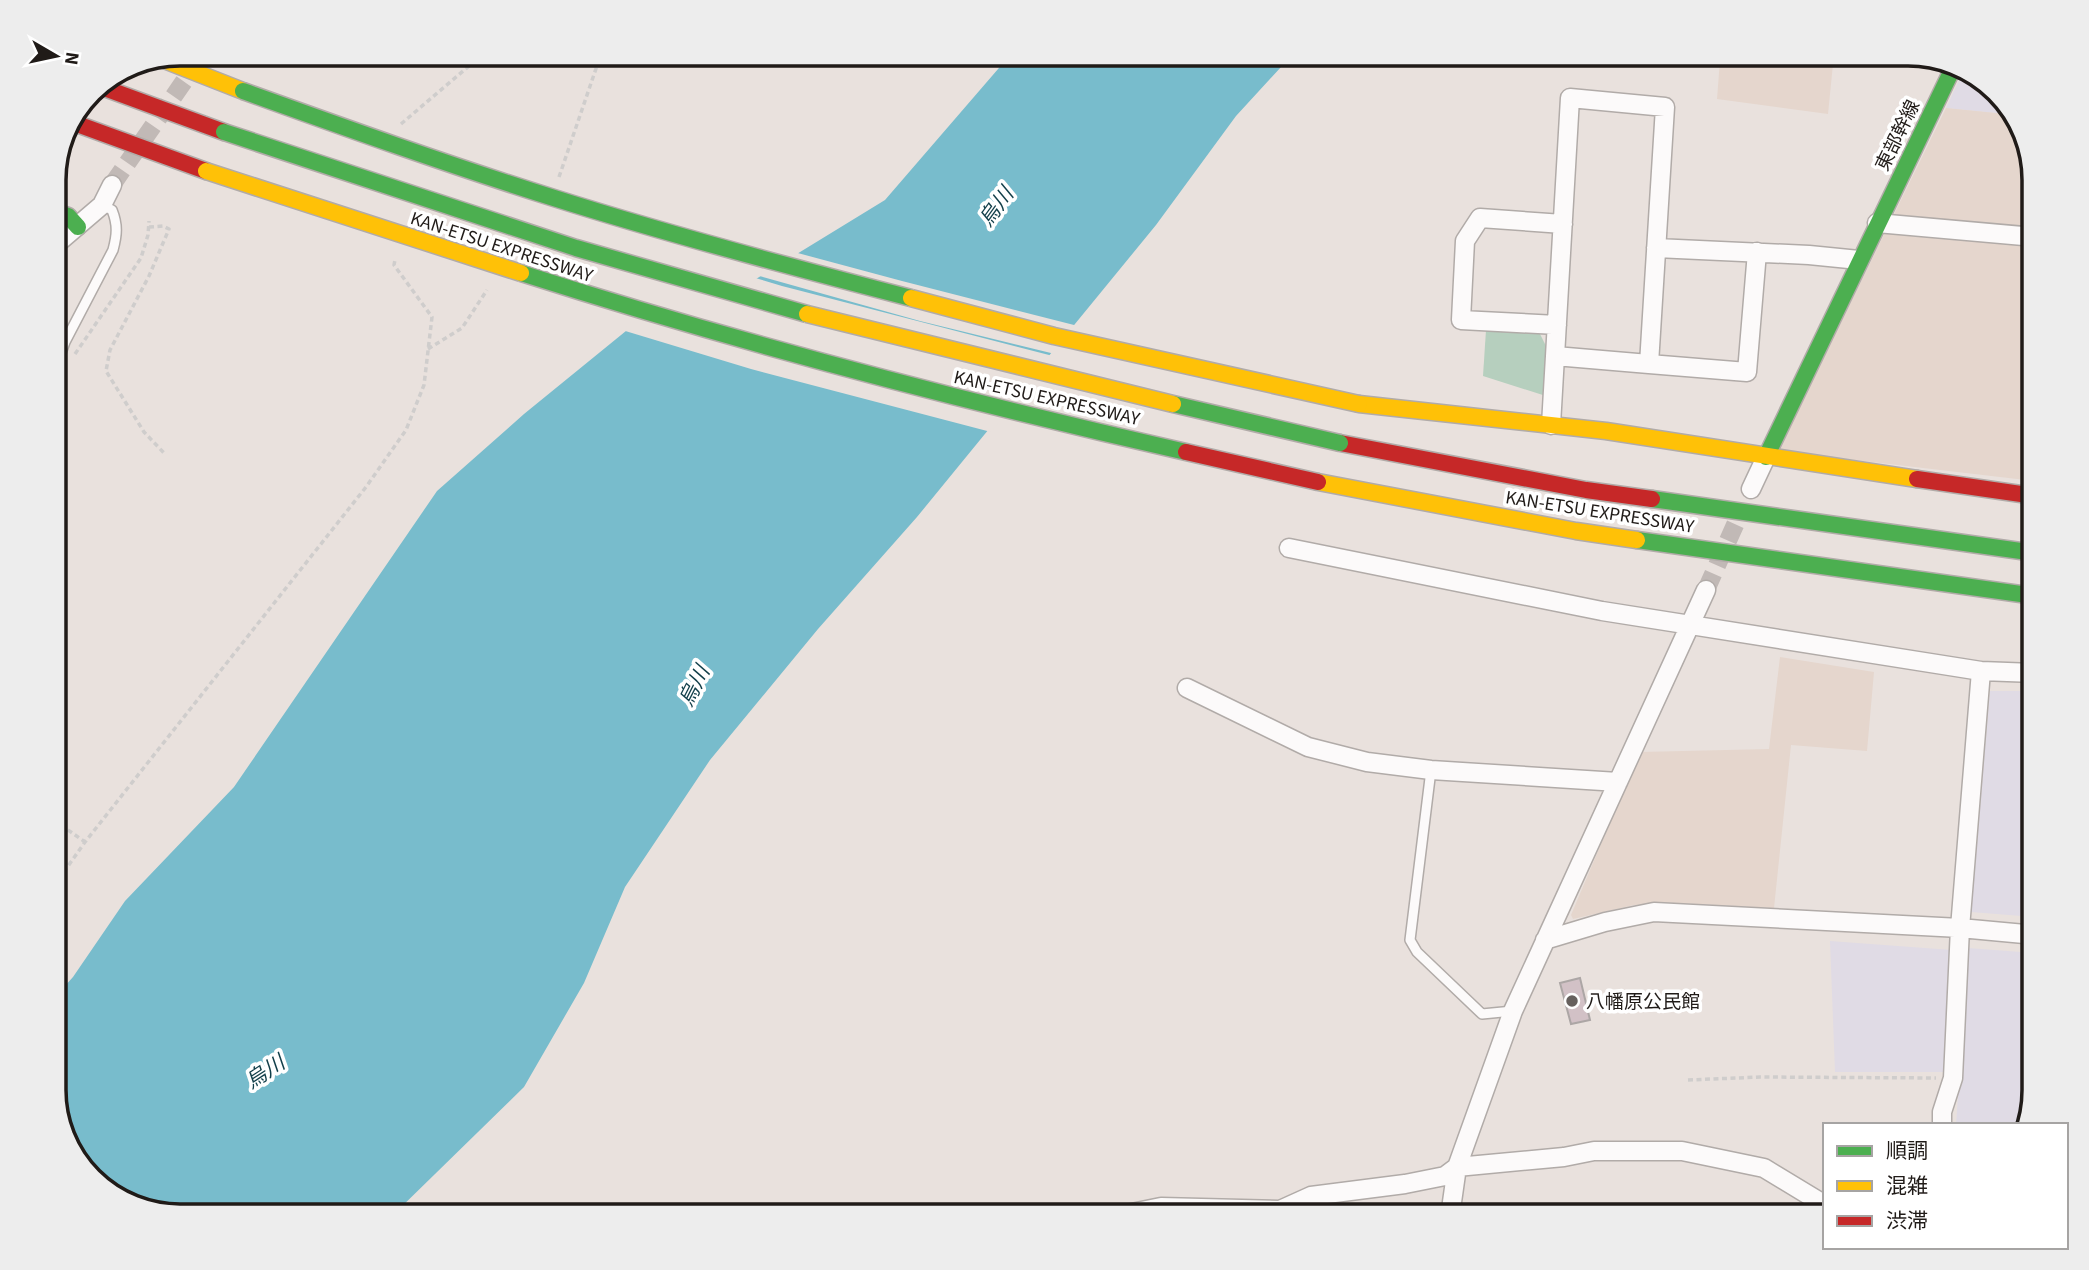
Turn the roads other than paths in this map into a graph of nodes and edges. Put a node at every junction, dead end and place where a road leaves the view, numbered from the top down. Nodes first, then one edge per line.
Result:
1 (180, 66) edge
2 (1950, 74) edge
3 (111, 91) edge
4 (81, 126) edge
5 (112, 186) tunnel mouth
6 (102, 205) junction
7 (67, 216) edge
8 (1877, 223) junction
9 (1563, 224) junction
10 (78, 227) junction
11 (67, 236) edge
12 (2022, 236) edge
13 (1656, 248) junction
14 (1757, 252) junction
15 (1858, 260) junction
16 (1557, 326) junction
17 (67, 338) edge
18 (1555, 356) junction
19 (1649, 364) junction
20 (1551, 425) junction
21 (1766, 457) junction
22 (1751, 489) tunnel mouth
23 (2022, 494) edge
24 (1289, 548) dead end
25 (2022, 551) edge
26 (1706, 590) tunnel mouth
27 (2022, 594) edge
28 (1689, 625) junction
29 (1981, 671) junction
30 (2022, 673) edge
31 (1187, 688) dead end
32 (1431, 770) junction
33 (1618, 782) junction
34 (1960, 928) junction
35 (2022, 934) edge
36 (1545, 940) junction
37 (1513, 1011) junction
38 (1941, 1123) edge
39 (1457, 1167) junction
40 (1293, 1204) edge
41 (1452, 1204) edge
42 (1823, 1204) edge

1 - 20 main road, bridge
2 - 8 main road, 東部幹線
3 - 25 main road, KAN-ETSU EXPRESSWAY, bridge
4 - 27 main road, KAN-ETSU EXPRESSWAY, bridge
5 - 6 street
6 - 10 street
6 - 17 lane
7 - 10 main road
8 - 12 street
8 - 15 main road, 東部幹線
9 - 13 street
9 - 16 street
9 - 16 street
10 - 11 street
13 - 14 street
13 - 19 street
14 - 15 street
14 - 19 street
15 - 21 main road, 東部幹線
16 - 18 street
18 - 19 street
18 - 20 street
20 - 21 main road
21 - 22 street
21 - 23 main road
24 - 28 street
26 - 28 street
28 - 29 street
28 - 33 street
29 - 30 street
29 - 34 street
31 - 32 street
32 - 33 street
32 - 37 lane
33 - 36 street
34 - 35 street
34 - 36 street
34 - 38 street
36 - 37 street
37 - 39 street
39 - 40 street
39 - 41 street
39 - 42 street

